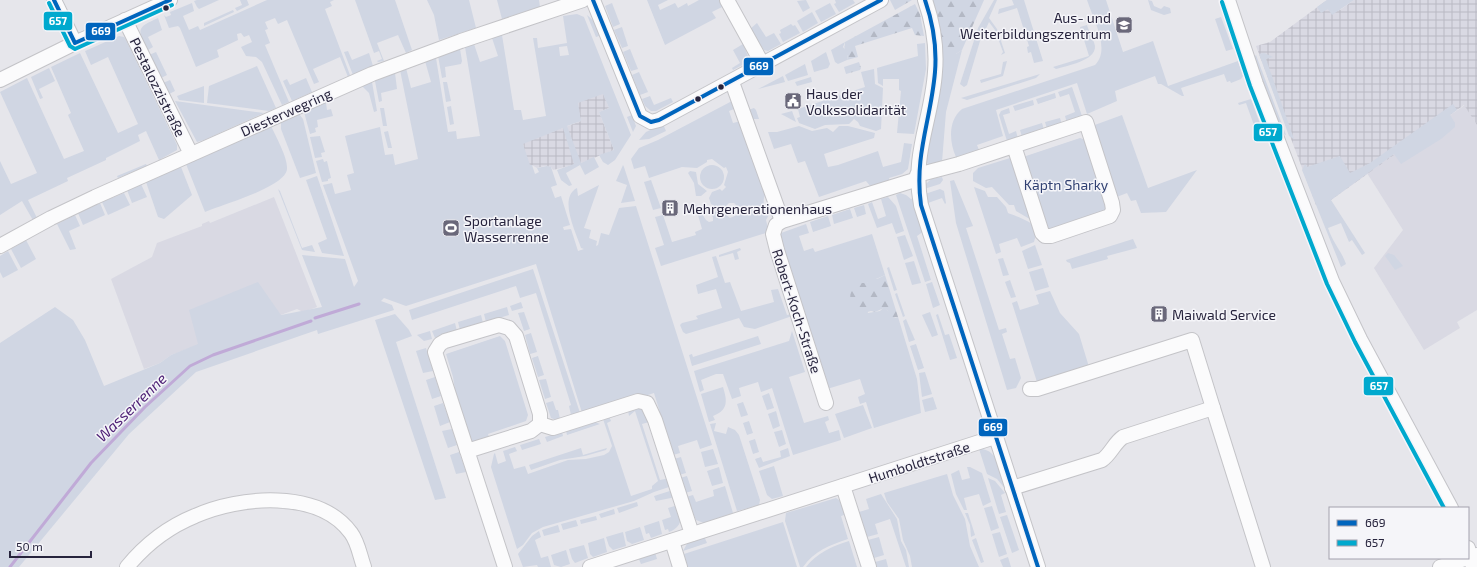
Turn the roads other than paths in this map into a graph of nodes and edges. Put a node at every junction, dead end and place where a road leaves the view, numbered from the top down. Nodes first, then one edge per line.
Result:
1 (54, 0) edge
2 (170, 0) edge
3 (583, 0) edge
4 (593, 0) edge
5 (727, 0) edge
6 (880, 0) edge
7 (924, 0) edge
8 (1232, 1) edge
9 (125, 20) junction
10 (75, 43) junction
11 (763, 65) junction
12 (0, 80) edge
13 (732, 82) junction
14 (1014, 146) junction
15 (191, 154) junction
16 (918, 177) junction
17 (782, 221) junction
18 (0, 246) edge
19 (1030, 389) dead end
20 (826, 403) dead end
21 (1213, 408) junction
22 (540, 424) junction
23 (995, 438) junction
24 (467, 451) junction
25 (843, 486) junction
26 (1012, 488) junction
27 (1449, 507) edge
28 (692, 534) junction
29 (672, 541) junction
30 (1466, 559) edge
31 (127, 567) edge
32 (364, 567) edge
33 (505, 567) edge
34 (590, 567) edge
35 (680, 567) edge
36 (870, 567) edge
37 (1038, 567) edge
38 (1263, 567) edge
39 (1440, 567) edge

1 - 10 street
2 - 9 street
3 - 15 street, Diesterwegring
4 - 13 street
5 - 11 street
6 - 11 street
7 - 16 street
8 - 27 street
9 - 10 street
9 - 15 street, Pestalozzistraße
10 - 12 street
11 - 13 street
13 - 17 street
14 - 14 street
14 - 16 street
15 - 18 street, Diesterwegring
16 - 17 street
16 - 23 street
17 - 20 street, Robert-Koch-Straße
19 - 21 street
21 - 26 street
21 - 38 street
22 - 24 street
22 - 24 street
22 - 28 street
23 - 25 street, Humboldtstraße
23 - 26 street
24 - 33 street
25 - 28 street, Humboldtstraße
25 - 36 street
26 - 37 street
28 - 29 street, Humboldtstraße
29 - 34 street, Humboldtstraße
29 - 35 street
30 - 39 street
31 - 32 street

